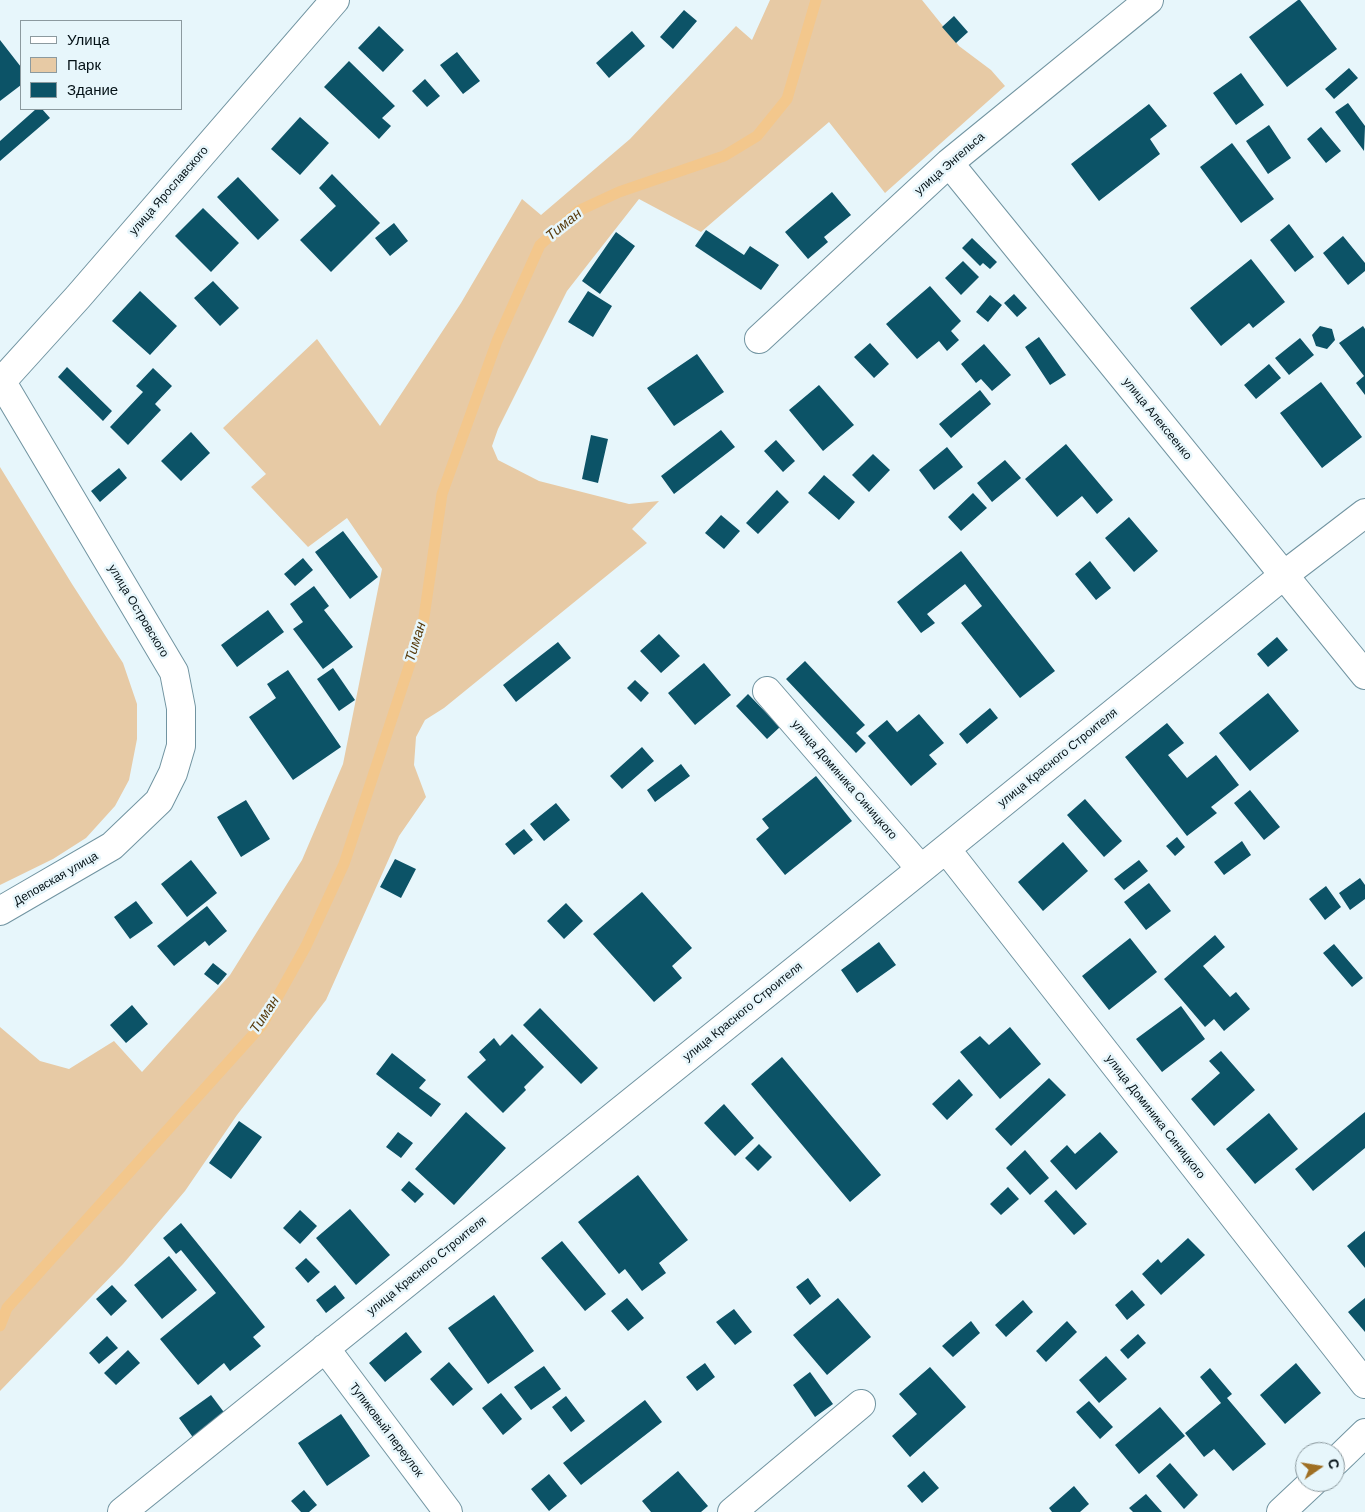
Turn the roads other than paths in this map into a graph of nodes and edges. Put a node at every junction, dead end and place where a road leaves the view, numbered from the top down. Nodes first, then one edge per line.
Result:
1 (335, 0) edge
2 (1149, 0) edge
3 (948, 163) junction
4 (759, 339) dead end
5 (1, 380) edge
6 (1365, 513) edge
7 (1284, 575) junction
8 (1365, 676) edge
9 (767, 691) dead end
10 (112, 846) joint
11 (946, 849) junction
12 (921, 869) junction
13 (0, 911) edge
14 (325, 1348) junction
15 (1365, 1384) edge
16 (861, 1404) dead end
17 (1365, 1433) edge
18 (1345, 1452) edge
19 (1302, 1492) edge
20 (122, 1512) edge
21 (448, 1512) edge
22 (732, 1512) edge
23 (1281, 1512) edge

1 - 5 street, улица Ярославского
2 - 3 street, улица Энгельса
3 - 4 street, улица Энгельса
3 - 7 street, улица Алексеенко
5 - 10 street, улица Островского
6 - 7 street, улица Красного Строителя
7 - 8 street, улица Алексеенко
7 - 11 street, улица Красного Строителя
9 - 12 street, улица Доминика Синицкого
10 - 13 street, Деповская улица
11 - 12 street, улица Красного Строителя
11 - 15 street, улица Доминика Синицкого
12 - 14 street, улица Красного Строителя
14 - 20 street, улица Красного Строителя
14 - 21 street, Тупиковый переулок
16 - 22 street
17 - 18 street
19 - 23 street

